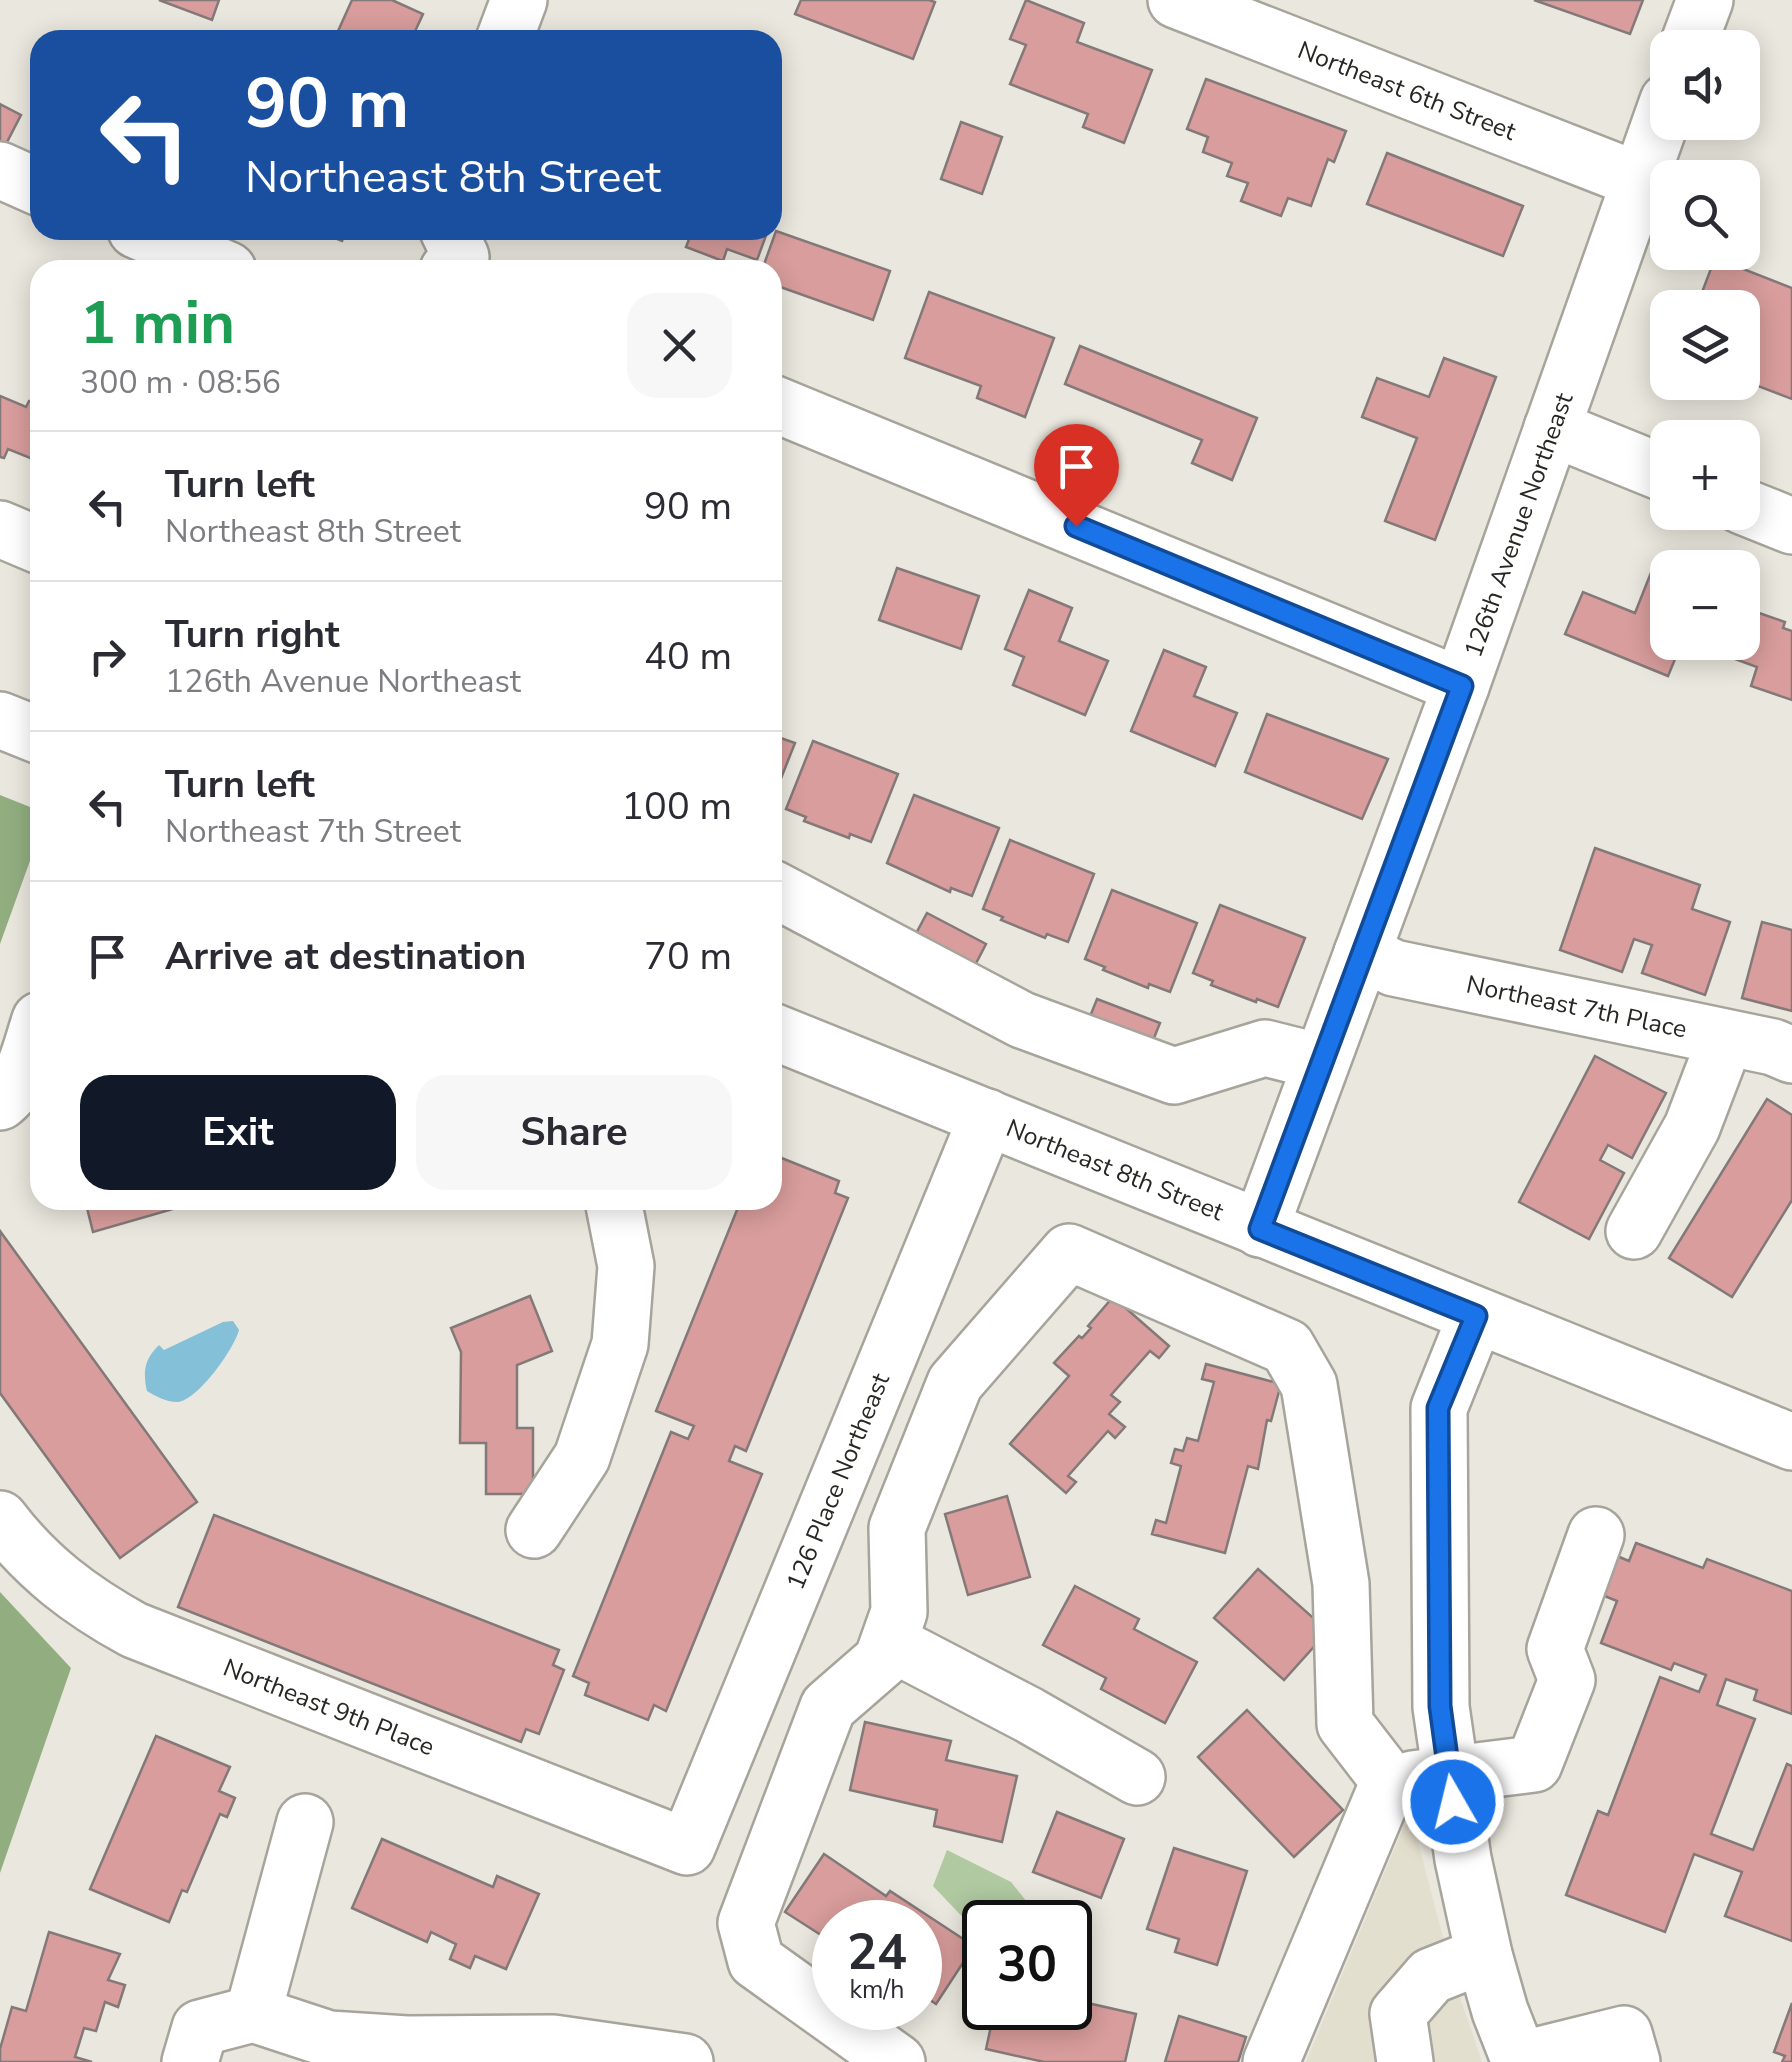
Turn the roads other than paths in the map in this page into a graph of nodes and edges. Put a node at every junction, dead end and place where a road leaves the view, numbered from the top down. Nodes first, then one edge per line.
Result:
1 (519, 0) edge
2 (1176, 0) edge
3 (1705, 0) edge
4 (508, 30) edge
5 (1694, 30) edge
6 (1653, 140) edge
7 (0, 170) edge
8 (1638, 180) junction
9 (30, 184) edge
10 (159, 240) edge
11 (205, 260) edge
12 (782, 407) edge
13 (1552, 428) junction
14 (1650, 468) edge
15 (1760, 513) edge
16 (1792, 526) edge
17 (0, 530) edge
18 (30, 542) edge
19 (1462, 686) junction
20 (0, 720) edge
21 (30, 732) edge
22 (782, 893) edge
23 (1362, 954) junction
24 (782, 1035) edge
25 (1726, 1038) junction
26 (30, 1047) edge
27 (1792, 1054) edge
28 (1321, 1062) junction
29 (16, 1094) edge
30 (987, 1117) junction
31 (616, 1210) edge
32 (1260, 1229) junction
33 (1634, 1231) dead end
34 (1476, 1316) junction
35 (1792, 1442) edge
36 (0, 1519) edge
37 (534, 1530) dead end
38 (1596, 1536) dead end
39 (888, 1642) junction
40 (1448, 1773) junction
41 (1137, 1777) dead end
42 (1389, 1781) junction
43 (304, 1822) dead end
44 (686, 1847) joint
45 (1484, 1955) junction
46 (254, 2014) junction
47 (325, 2050) edge
48 (1520, 2061) edge
49 (190, 2062) edge
50 (686, 2062) edge
51 (897, 2062) edge
52 (1272, 2062) edge
53 (1404, 2062) edge
54 (1632, 2062) edge

1 - 4 street
2 - 8 street, Northeast 6th Street
3 - 5 street
6 - 8 street, 126th Avenue Northeast
7 - 9 street
8 - 13 street, 126th Avenue Northeast
10 - 11 street
12 - 19 street
13 - 14 street
13 - 19 street, 126th Avenue Northeast
15 - 16 street
17 - 18 street
19 - 23 street, 126th Avenue Northeast
20 - 21 street
22 - 28 street
23 - 25 street, Northeast 7th Place
23 - 28 street, 126th Avenue Northeast
24 - 30 street, Northeast 8th Street
25 - 27 street, Northeast 7th Place
25 - 33 street
26 - 29 street
28 - 32 street, 126th Avenue Northeast
30 - 32 street, Northeast 8th Street
30 - 44 street, 126 Place Northeast
31 - 37 street
32 - 34 street, Northeast 8th Street
34 - 35 street, Northeast 8th Street
34 - 40 street
36 - 44 street, Northeast 9th Place
38 - 40 street
39 - 41 street
39 - 42 street
39 - 51 street
40 - 42 street
40 - 45 street
42 - 52 street
43 - 46 street
45 - 48 street
45 - 53 street
46 - 47 street
46 - 49 street
47 - 50 street
48 - 54 street

